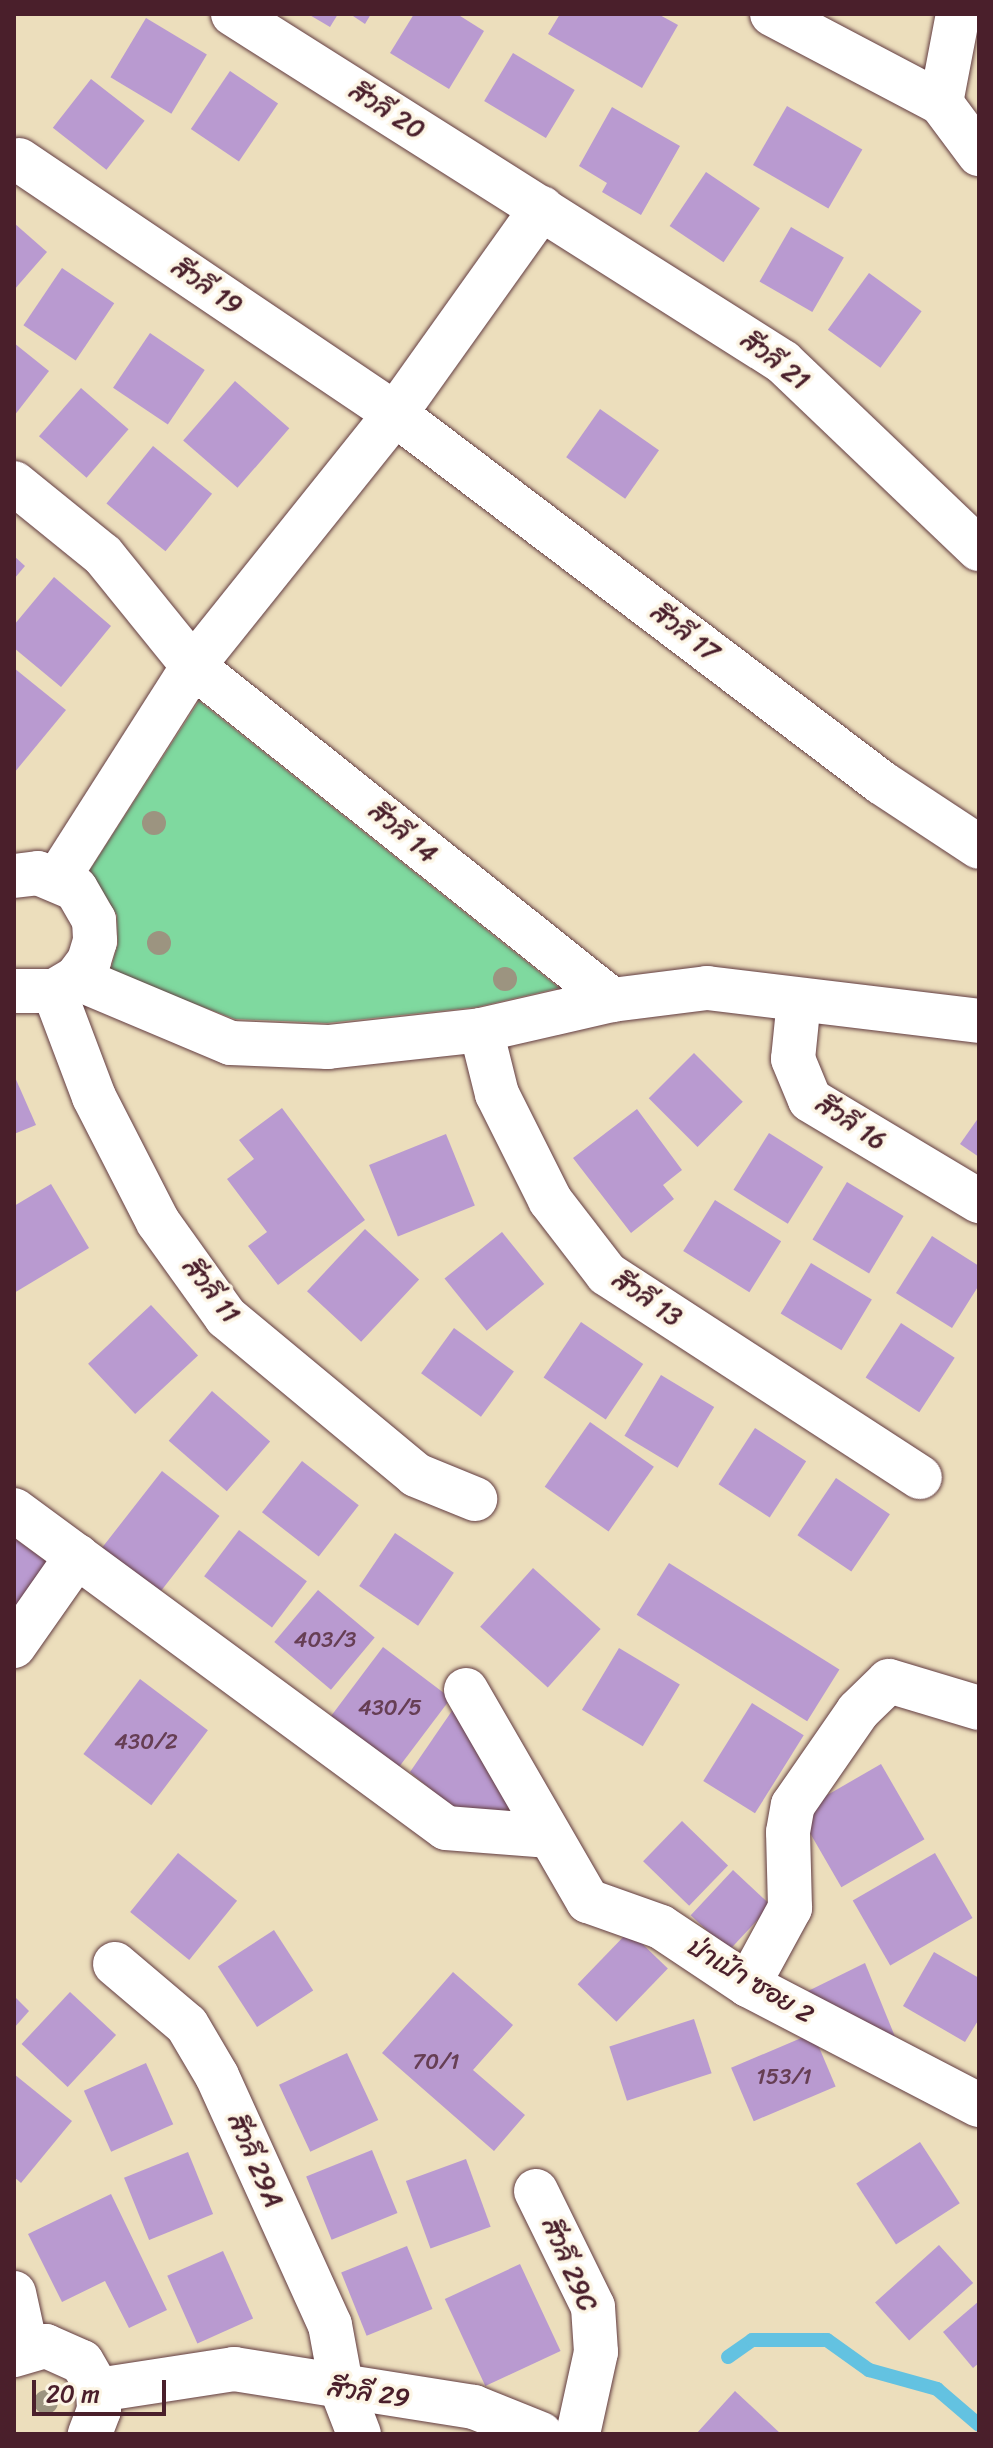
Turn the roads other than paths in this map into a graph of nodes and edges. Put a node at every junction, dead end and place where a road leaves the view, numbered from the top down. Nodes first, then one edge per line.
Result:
1 (233, 14) edge
2 (772, 14) edge
3 (958, 14) edge
4 (941, 103) junction
5 (979, 154) edge
6 (19, 160) dead end
7 (542, 208) junction
8 (395, 414) junction
9 (14, 483) edge
10 (979, 549) edge
11 (193, 666) junction
12 (979, 847) edge
13 (14, 876) edge
14 (58, 878) junction
15 (48, 987) edge
16 (612, 1000) junction
17 (799, 1000) junction
18 (979, 1021) edge
19 (481, 1030) junction
20 (979, 1201) edge
21 (920, 1477) dead end
22 (475, 1499) dead end
23 (14, 1510) edge
24 (77, 1556) junction
25 (14, 1646) edge
26 (466, 1690) dead end
27 (979, 1708) edge
28 (547, 1836) junction
29 (115, 1964) dead end
30 (748, 1985) junction
31 (979, 2105) edge
32 (536, 2191) dead end
33 (14, 2293) edge
34 (20, 2352) edge
35 (98, 2390) junction
36 (342, 2390) junction
37 (90, 2434) edge
38 (359, 2434) edge
39 (541, 2434) edge
40 (578, 2434) edge

1 - 7 street, สีวลี 20
2 - 4 street
3 - 4 street
4 - 5 street
6 - 8 street, สีวลี 19
7 - 8 street
7 - 10 street, สีวลี 21
8 - 11 street
8 - 12 street, สีวลี 17
9 - 11 street, สีวลี 14
11 - 14 street
11 - 16 street, สีวลี 14
13 - 14 street
14 - 15 street
15 - 19 street
15 - 22 street, สีวลี 11
16 - 17 street
16 - 19 street
17 - 18 street
17 - 20 street, สีวลี 16
19 - 21 street, สีวลี 13
23 - 24 street
24 - 25 street
24 - 28 street
26 - 28 street, ป่าเป้า ซอย 2
27 - 30 street
28 - 30 street, ป่าเป้า ซอย 2
29 - 36 street, สีวลี 29A
30 - 31 street, ป่าเป้า ซอย 2
32 - 40 street, สีวลี 29C
33 - 34 street
34 - 35 street
35 - 36 street, สีวลี 29
35 - 37 street
36 - 38 street, สีวลี 29A
36 - 39 street, สีวลี 29

